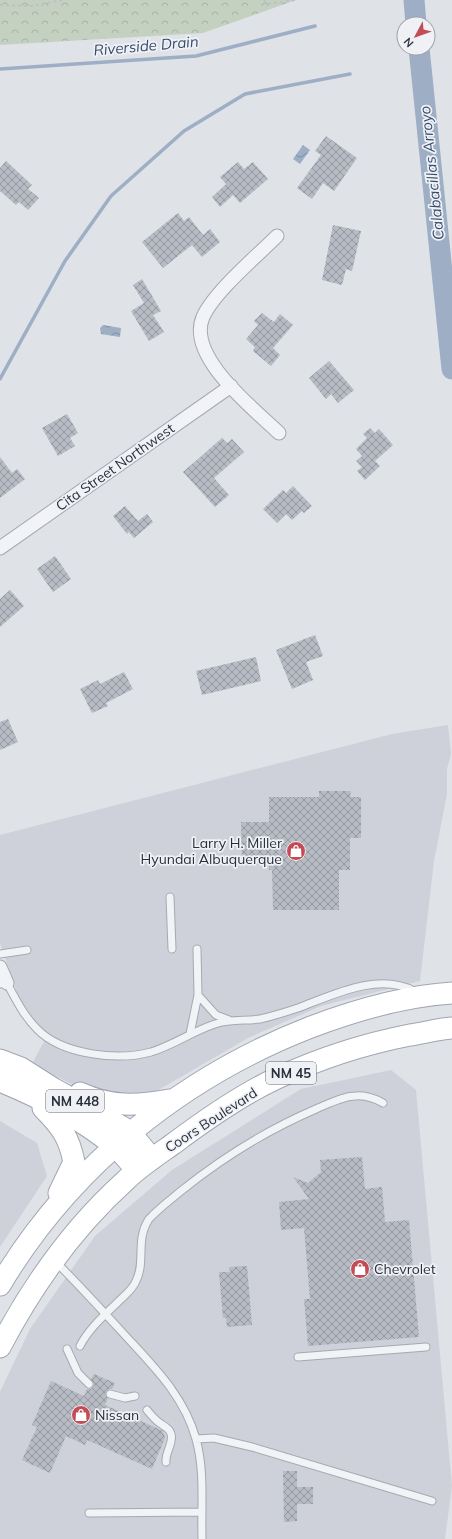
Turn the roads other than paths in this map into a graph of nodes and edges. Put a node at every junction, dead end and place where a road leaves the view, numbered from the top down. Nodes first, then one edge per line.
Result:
1 (278, 236) dead end
2 (231, 386) junction
3 (279, 433) dead end
4 (0, 548) edge
5 (170, 897) dead end
6 (172, 949) dead end
7 (197, 949) dead end
8 (27, 950) dead end
9 (0, 954) edge
10 (0, 967) edge
11 (4, 984) edge
12 (198, 994) junction
13 (438, 994) edge
14 (231, 1020) junction
15 (450, 1028) edge
16 (190, 1034) junction
17 (0, 1060) edge
18 (22, 1068) junction
19 (0, 1081) edge
20 (28, 1094) junction
21 (171, 1100) junction
22 (383, 1103) dead end
23 (122, 1139) junction
24 (144, 1164) junction
25 (38, 1226) junction
26 (55, 1260) junction
27 (0, 1285) edge
28 (106, 1314) junction
29 (80, 1346) dead end
30 (0, 1347) edge
31 (426, 1347) dead end
32 (67, 1349) dead end
33 (298, 1357) dead end
34 (89, 1384) dead end
35 (110, 1394) dead end
36 (135, 1396) dead end
37 (148, 1410) dead end
38 (196, 1439) junction
39 (166, 1462) dead end
40 (432, 1501) dead end
41 (201, 1512) junction
42 (89, 1513) dead end
43 (202, 1539) edge

1 - 2 street
2 - 3 street
2 - 4 street, Cita Street Northwest
5 - 6 lane
7 - 12 lane
8 - 9 lane
10 - 11 street
11 - 16 lane
12 - 14 lane
12 - 16 lane
13 - 14 lane
13 - 21 main road, NM 45
14 - 16 lane
15 - 24 main road, Coors Boulevard / NM 45
17 - 18 main road, NM 448
18 - 21 main road
18 - 23 main road, NM 448
19 - 20 main road, NM 448
20 - 23 main road, NM 448
20 - 25 main road
21 - 23 main road, NM 45
22 - 28 lane
23 - 24 main road, NM 448
23 - 25 main road, NM 45
24 - 26 main road, NM 45
25 - 27 main road, NM 45
26 - 28 lane
26 - 30 main road, NM 45
28 - 29 lane
28 - 38 lane
31 - 33 lane
32 - 34 lane
35 - 36 lane
37 - 39 lane
38 - 40 lane
38 - 41 lane
41 - 42 lane
41 - 43 lane

